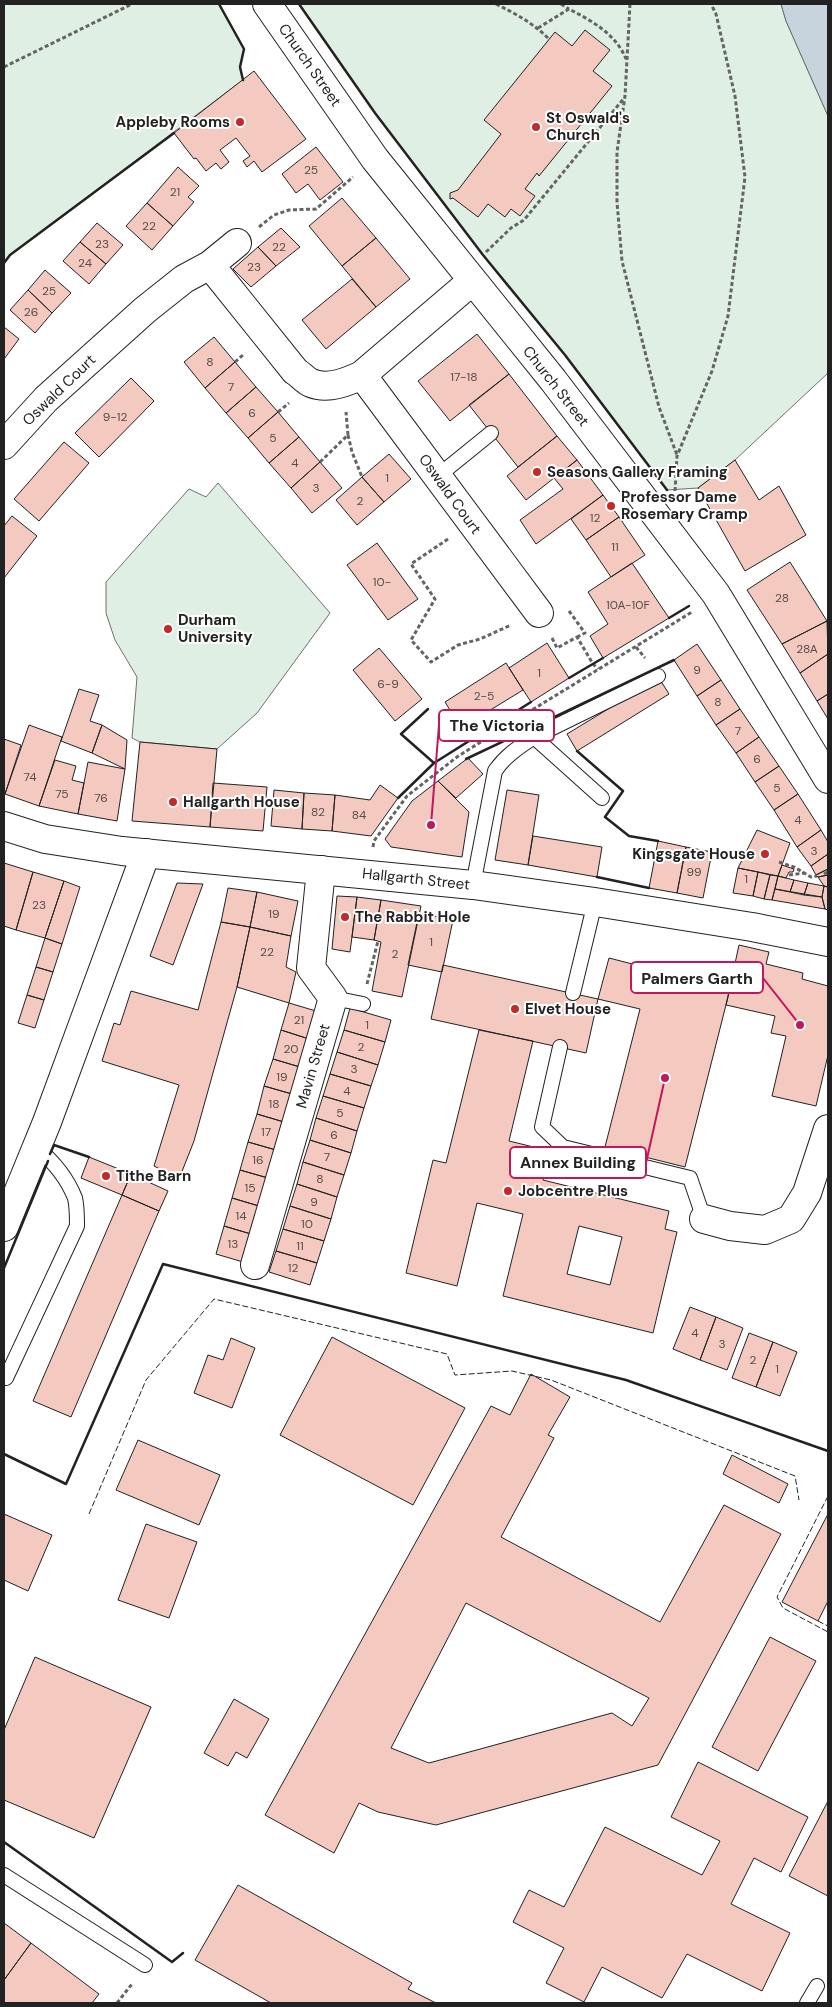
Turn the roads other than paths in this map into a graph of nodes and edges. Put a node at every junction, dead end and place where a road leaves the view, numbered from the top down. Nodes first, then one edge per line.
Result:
1 (267, 4) edge
2 (237, 243) road end
3 (210, 265) junction
4 (472, 281) junction
5 (355, 378) junction
6 (491, 433) dead end
7 (4, 444) edge
8 (438, 476) junction
9 (539, 613) road end
10 (658, 676) dead end
11 (534, 737) junction
12 (828, 779) edge
13 (602, 798) dead end
14 (4, 826) edge
15 (146, 853) junction
16 (321, 870) junction
17 (473, 885) junction
18 (595, 902) junction
19 (828, 942) edge
20 (573, 993) dead end
21 (333, 998) junction
22 (363, 1004) road end
23 (560, 1047) dead end
24 (828, 1129) edge
25 (37, 1148) junction
26 (704, 1219) joint
27 (4, 1227) edge
28 (255, 1265) dead end
29 (4, 1377) edge
30 (4, 1876) edge
31 (145, 1965) dead end
32 (816, 1986) dead end
33 (807, 2003) edge

1 - 4 street, Church Street
2 - 3 street, Oswald Court
3 - 5 street
3 - 7 street, Oswald Court
4 - 5 street
4 - 12 street, Church Street
5 - 8 street, Oswald Court
6 - 8 lane
8 - 9 street, Oswald Court
10 - 11 lane
11 - 13 lane
11 - 17 lane
14 - 15 street, Hallgarth Street
15 - 16 street, Hallgarth Street
15 - 25 street
16 - 17 street, Hallgarth Street
16 - 21 street
17 - 18 street, Hallgarth Street
18 - 19 street, Hallgarth Street
18 - 20 lane
21 - 22 lane
21 - 28 street, Mavin Street
23 - 26 lane
24 - 26 street
25 - 27 street
25 - 29 lane
30 - 31 lane
32 - 33 lane

